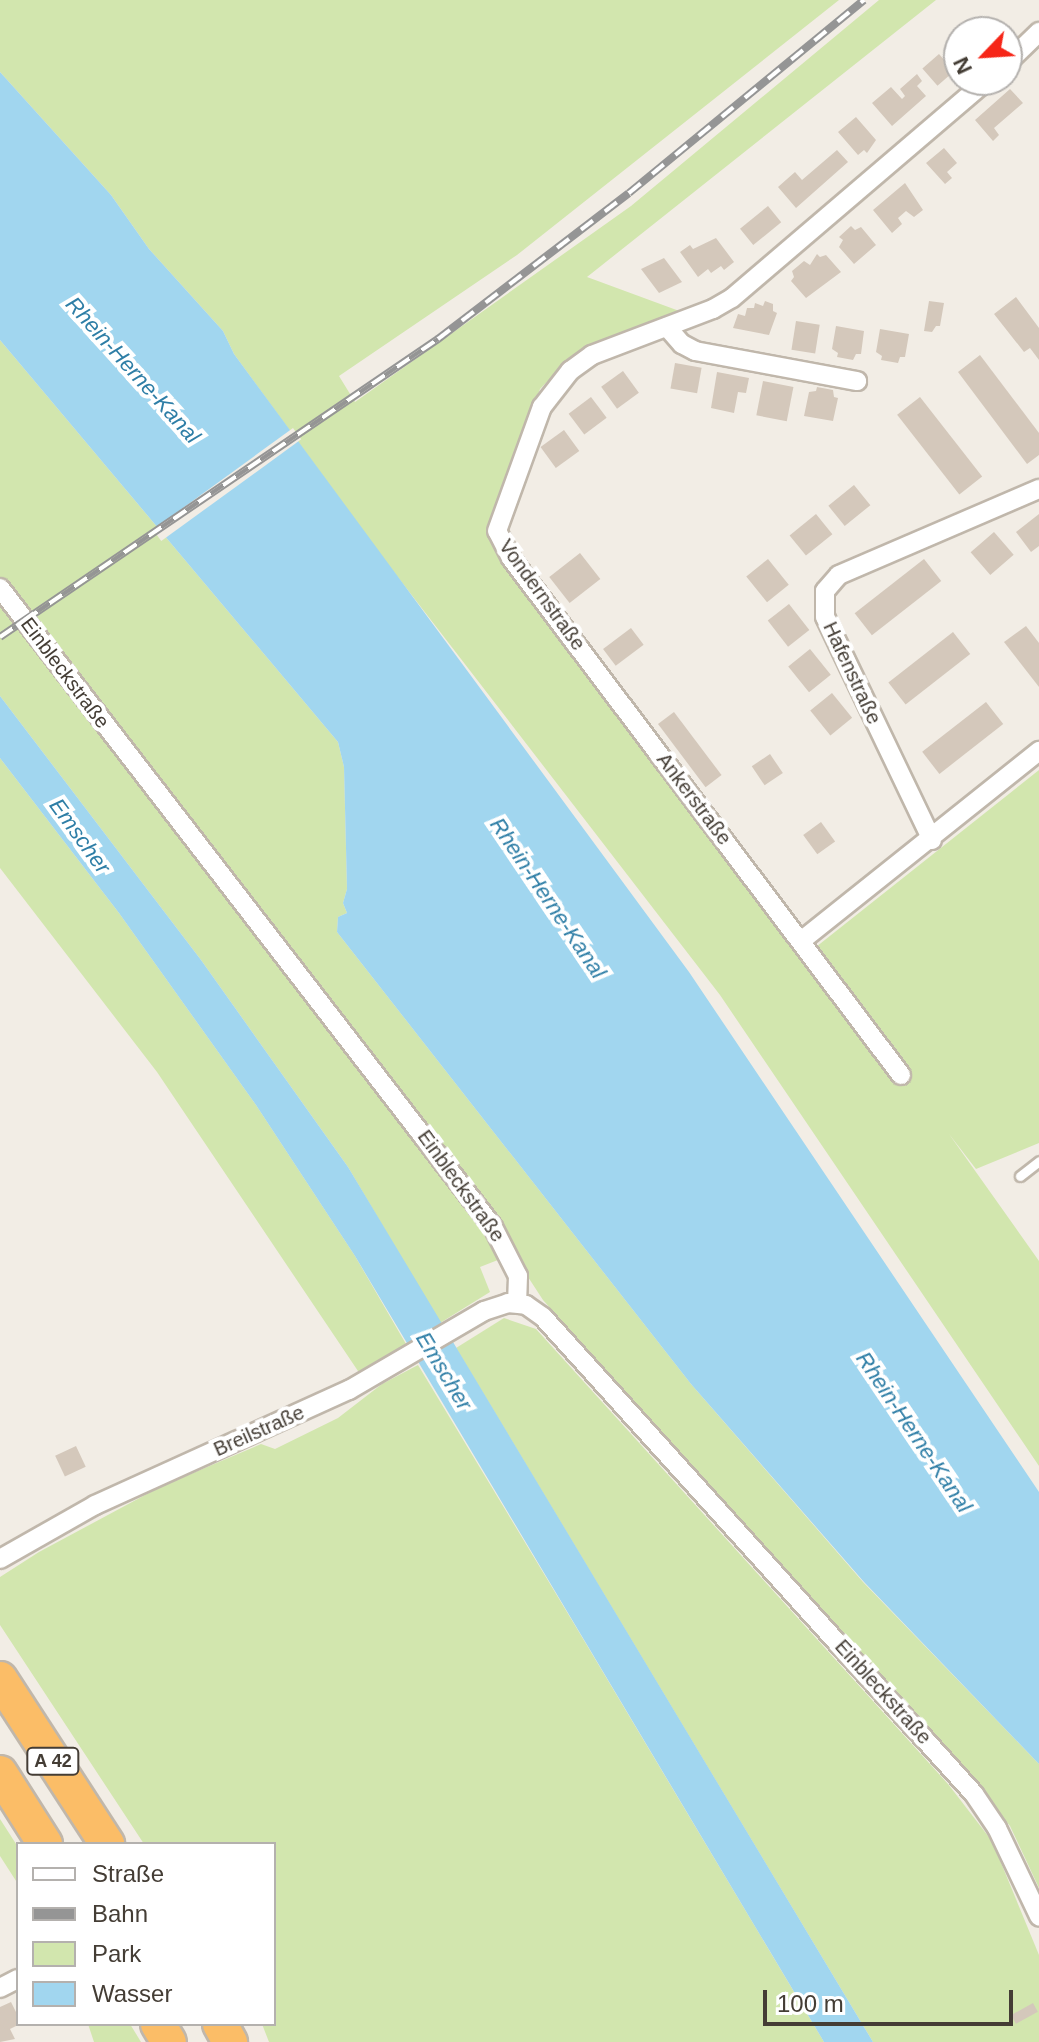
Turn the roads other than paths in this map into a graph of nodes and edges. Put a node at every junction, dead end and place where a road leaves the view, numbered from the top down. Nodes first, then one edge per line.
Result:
1 (968, 96) edge
2 (667, 327) junction
3 (857, 381) dead end
4 (1039, 489) edge
5 (0, 588) edge
6 (586, 657) joint
7 (1039, 751) edge
8 (932, 840) junction
9 (801, 941) junction
10 (901, 1075) dead end
11 (1039, 1161) edge
12 (1020, 1176) dead end
13 (517, 1303) junction
14 (0, 1559) edge
15 (0, 1679) edge
16 (0, 1773) edge
17 (44, 1842) edge
18 (106, 1842) edge
19 (1039, 1916) edge

1 - 2 street, Vondernstraße
2 - 3 street
2 - 6 street, Vondernstraße
4 - 8 street, Hafenstraße
5 - 13 street, Einbleckstraße
6 - 9 street, Ankerstraße
7 - 8 street
8 - 9 street
9 - 10 street, Ankerstraße
11 - 12 lane
13 - 14 street, Breilstraße
13 - 19 street, Einbleckstraße
15 - 18 highway, A 42
16 - 17 highway, A 42

